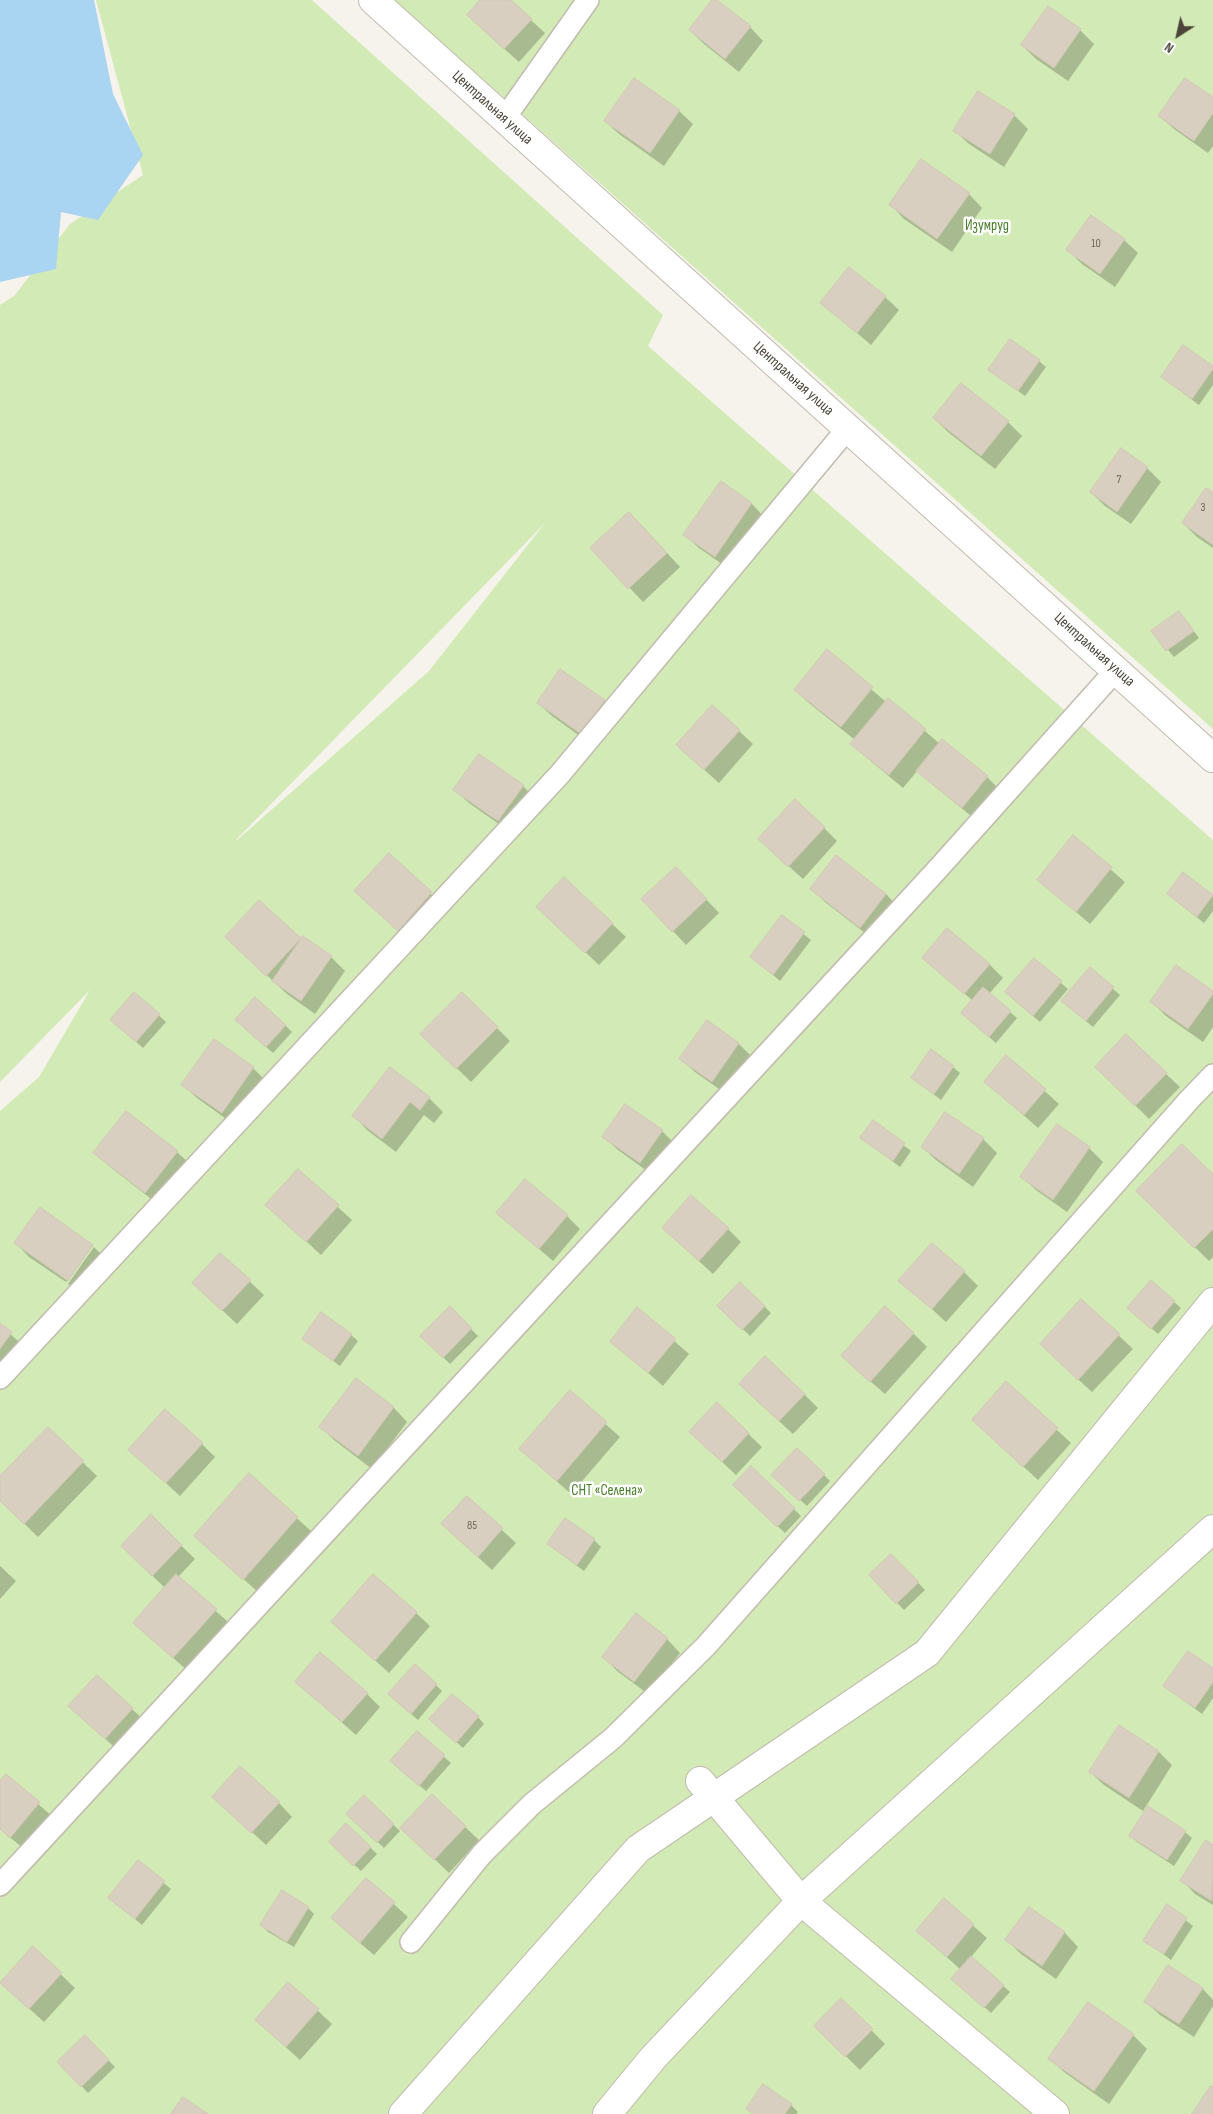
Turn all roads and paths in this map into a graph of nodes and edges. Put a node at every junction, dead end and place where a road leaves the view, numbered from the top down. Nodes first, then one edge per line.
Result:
1 (373, 0) edge
2 (588, 0) edge
3 (504, 119) junction
4 (848, 428) junction
5 (1116, 670) junction
6 (1213, 758) edge
7 (1213, 1075) edge
8 (1213, 1302) edge
9 (0, 1378) edge
10 (1213, 1529) edge
11 (706, 1790) junction
12 (0, 1884) edge
13 (801, 1901) junction
14 (411, 1942) dead end
15 (403, 2114) edge
16 (607, 2114) edge
17 (1055, 2114) edge

1 - 3 street, Центральная улица
2 - 3 lane
3 - 4 street, Центральная улица
4 - 5 street, Центральная улица
4 - 9 lane
5 - 6 street, Центральная улица
5 - 12 lane
7 - 14 lane
8 - 11 street
10 - 13 street
11 - 13 street
11 - 15 street
13 - 16 street
13 - 17 street

